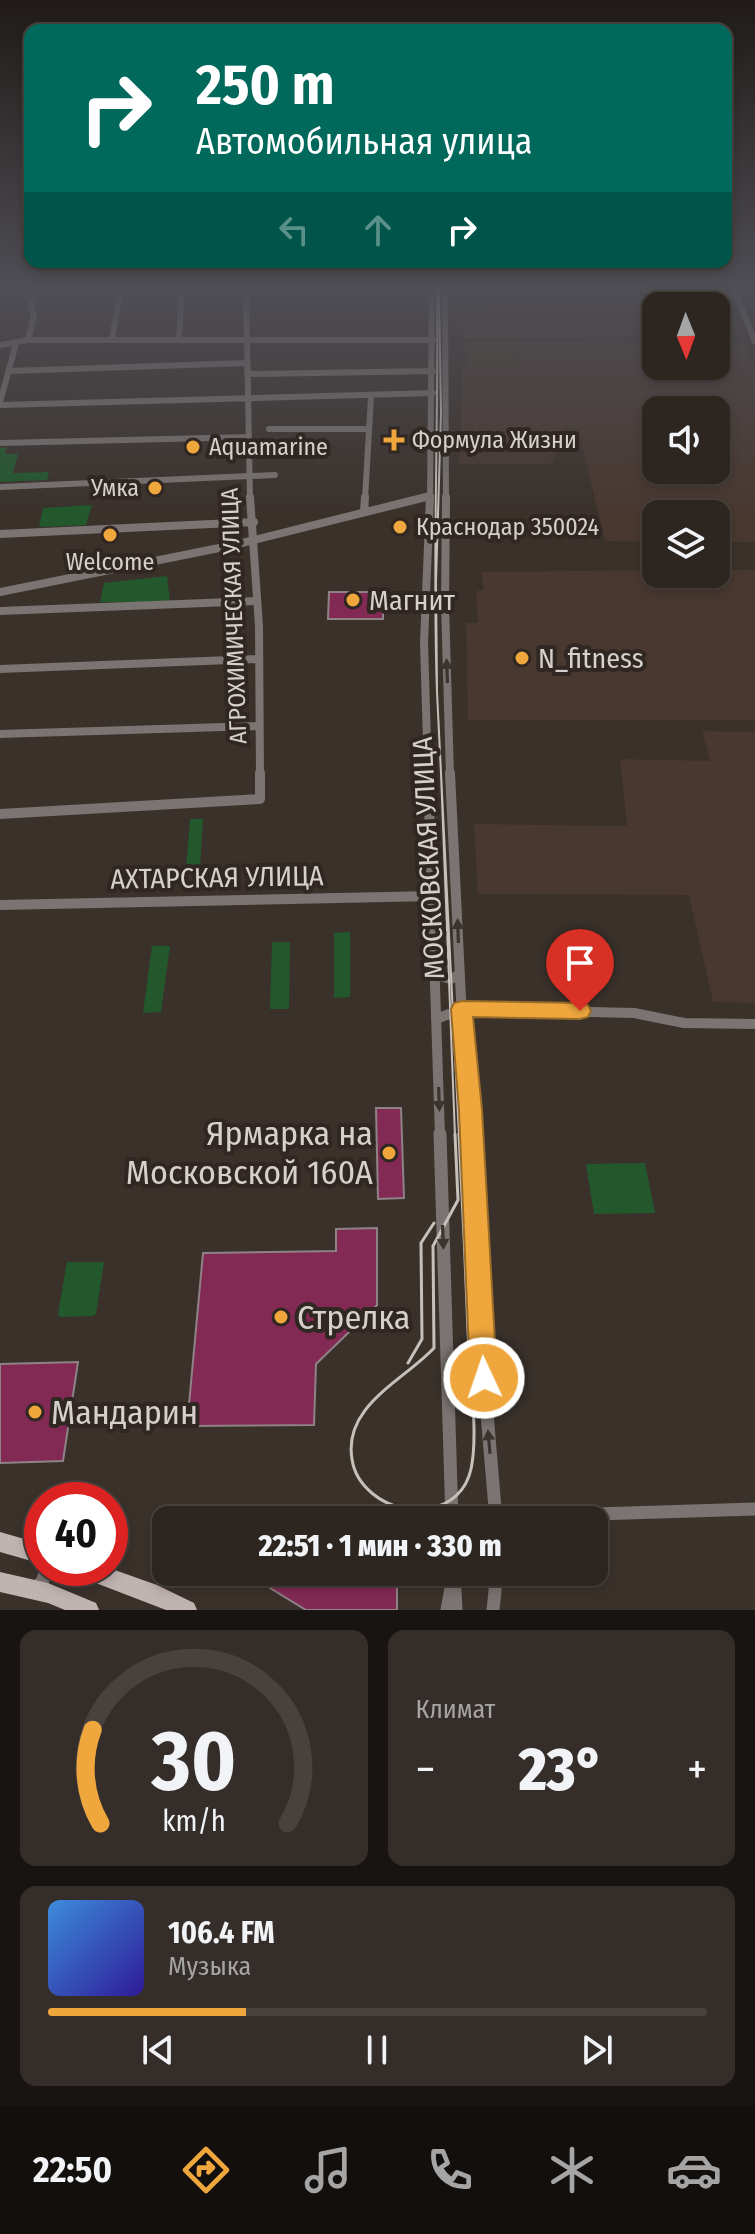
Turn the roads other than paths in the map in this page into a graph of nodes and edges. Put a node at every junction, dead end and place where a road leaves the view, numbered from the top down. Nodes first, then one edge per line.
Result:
1 (244, 363) edge
2 (247, 363) edge
3 (433, 363) edge
4 (446, 363) edge
5 (433, 371) junction
6 (6, 373) edge
7 (247, 374) junction
8 (433, 393) junction
9 (371, 397) junction
10 (246, 398) junction
11 (0, 404) edge
12 (269, 429) dead end
13 (368, 429) junction
14 (249, 437) junction
15 (0, 443) edge
16 (275, 475) dead end
17 (249, 477) junction
18 (0, 487) edge
19 (431, 496) junction
20 (364, 512) junction
21 (254, 522) junction
22 (0, 534) edge
23 (254, 540) junction
24 (0, 592) edge
25 (257, 601) junction
26 (0, 611) edge
27 (257, 659) junction
28 (0, 669) edge
29 (258, 726) junction
30 (0, 734) edge
31 (0, 814) edge
32 (434, 896) junction
33 (0, 905) edge
34 (460, 974) junction
35 (435, 975) junction
36 (462, 1014) junction
37 (436, 1019) junction
38 (755, 1024) edge
39 (452, 1506) edge
40 (495, 1506) edge
41 (755, 1509) edge
42 (608, 1515) edge
43 (0, 1542) edge
44 (24, 1549) edge
45 (0, 1582) edge
46 (128, 1585) edge
47 (38, 1586) edge
48 (451, 1586) edge
49 (455, 1586) edge
50 (496, 1586) edge
51 (498, 1586) edge
52 (34, 1590) junction
53 (89, 1610) edge
54 (187, 1610) edge
55 (447, 1610) edge
56 (456, 1610) edge
57 (493, 1610) edge
58 (499, 1610) edge

1 - 6 street
2 - 7 street, АГРОХИМИЧЕСКАЯ УЛИЦА
3 - 5 street, МОСКОВСКАЯ УЛИЦА
34 -> 4 street, МОСКОВСКАЯ УЛИЦА
5 - 7 street
5 - 8 street, МОСКОВСКАЯ УЛИЦА
6 - 11 street
7 - 10 street, АГРОХИМИЧЕСКАЯ УЛИЦА
8 - 9 street
8 - 19 street, МОСКОВСКАЯ УЛИЦА
9 - 10 street
9 - 13 street
10 - 11 street
10 - 14 street, АГРОХИМИЧЕСКАЯ УЛИЦА
12 - 13 street
13 - 20 street
14 - 15 street
14 - 17 street, АГРОХИМИЧЕСКАЯ УЛИЦА
16 - 17 street
17 - 18 street
17 - 21 street, АГРОХИМИЧЕСКАЯ УЛИЦА
19 - 20 street
19 - 32 street, МОСКОВСКАЯ УЛИЦА
20 - 23 street
21 - 22 street
21 - 23 street, АГРОХИМИЧЕСКАЯ УЛИЦА
23 - 24 street
23 - 25 street, АГРОХИМИЧЕСКАЯ УЛИЦА
25 - 26 street
25 - 27 street, АГРОХИМИЧЕСКАЯ УЛИЦА
27 - 28 street
27 - 29 street, АГРОХИМИЧЕСКАЯ УЛИЦА
29 - 30 street
29 - 31 street, АГРОХИМИЧЕСКАЯ УЛИЦА
32 - 33 street, АХТАРСКАЯ УЛИЦА
32 - 35 street, МОСКОВСКАЯ УЛИЦА
34 - 35 street
34 - 36 street, МОСКОВСКАЯ УЛИЦА
35 - 37 street, МОСКОВСКАЯ УЛИЦА
36 - 37 street
36 - 38 street
40 -> 36 street, МОСКОВСКАЯ УЛИЦА
37 -> 39 street, МОСКОВСКАЯ УЛИЦА
41 - 42 street
43 - 44 main road
45 - 52 main road
46 - 54 main road
47 - 52 street
48 - 55 street
49 - 56 street
50 - 57 street
51 - 58 street
52 - 53 main road

